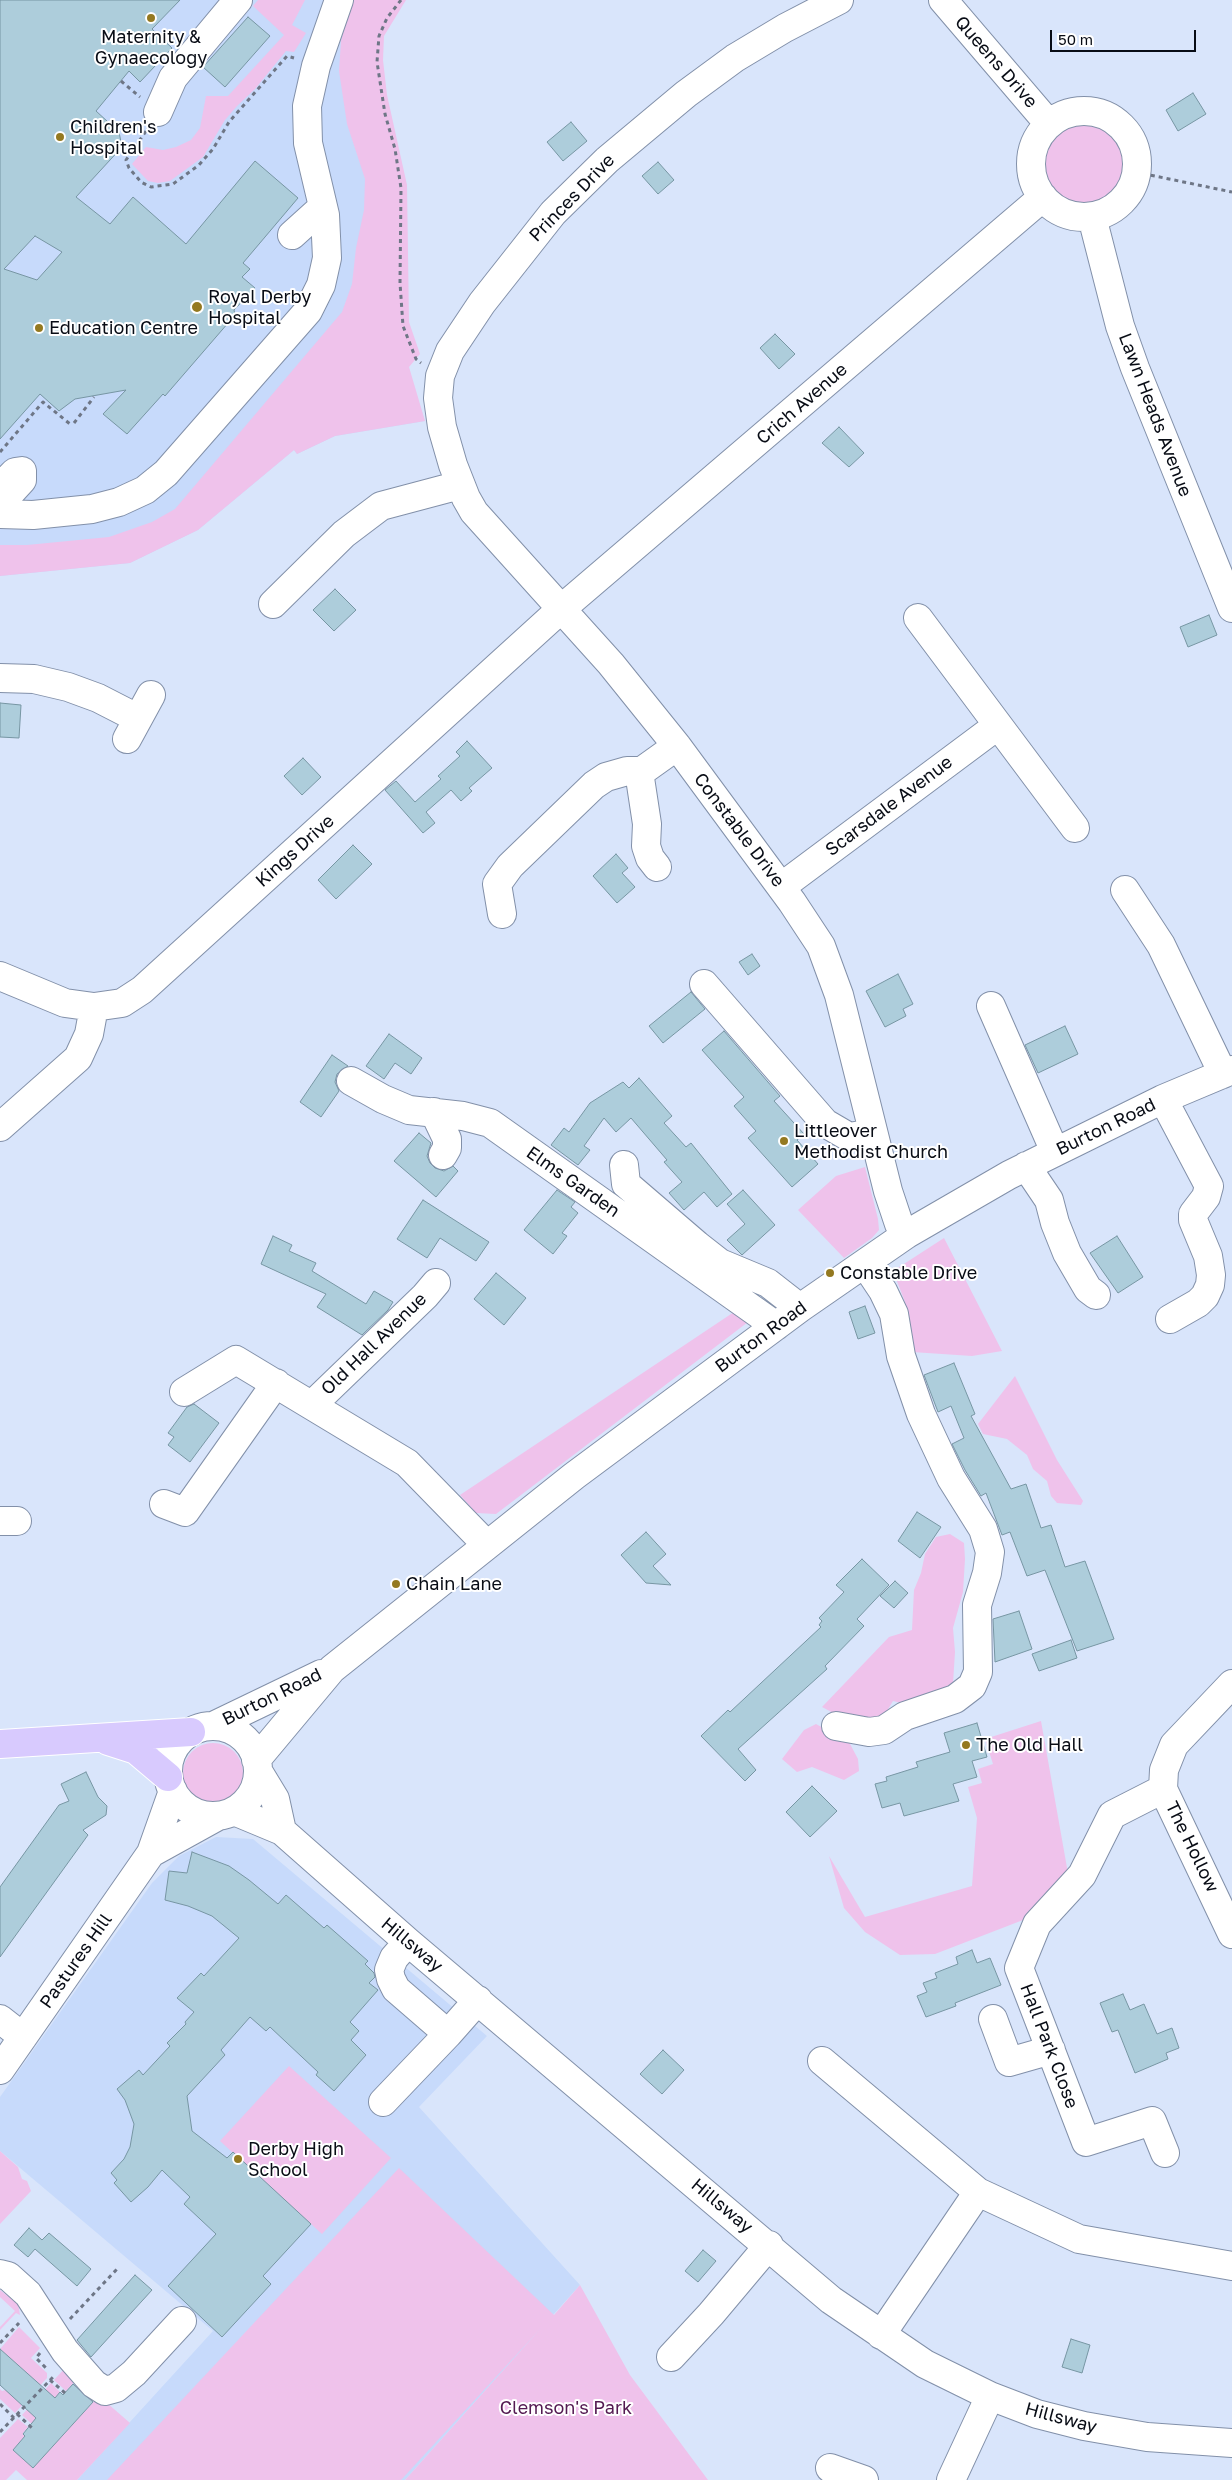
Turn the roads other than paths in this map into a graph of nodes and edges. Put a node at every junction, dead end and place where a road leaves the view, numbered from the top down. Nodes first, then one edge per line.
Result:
1 (238, 0) edge
2 (339, 0) edge
3 (839, 0) edge
4 (943, 0) edge
5 (158, 112) road end
6 (1049, 124) junction
7 (1043, 197) junction
8 (323, 207) junction
9 (1092, 217) junction
10 (292, 235) dead end
11 (460, 485) junction
12 (0, 487) edge
13 (0, 504) edge
14 (0, 514) edge
15 (273, 604) dead end
16 (1232, 608) edge
17 (560, 610) junction
18 (918, 618) dead end
19 (0, 678) edge
20 (138, 717) dead end
21 (997, 726) junction
22 (677, 746) junction
23 (642, 771) junction
24 (1075, 828) dead end
25 (660, 872) dead end
26 (781, 886) junction
27 (1125, 890) dead end
28 (502, 914) dead end
29 (0, 976) edge
30 (704, 984) dead end
31 (991, 1006) dead end
32 (94, 1007) junction
33 (1228, 1072) edge
34 (351, 1081) dead end
35 (1163, 1099) junction
36 (434, 1112) junction
37 (0, 1127) edge
38 (873, 1133) junction
39 (1055, 1152) junction
40 (443, 1155) dead end
41 (624, 1165) dead end
42 (1026, 1166) junction
43 (907, 1234) junction
44 (865, 1264) junction
45 (436, 1283) dead end
46 (1096, 1295) dead end
47 (800, 1308) junction
48 (1170, 1319) dead end
49 (776, 1326) junction
50 (276, 1384) junction
51 (184, 1392) dead end
52 (312, 1405) junction
53 (164, 1504) dead end
54 (486, 1544) junction
55 (332, 1669) junction
56 (1232, 1684) edge
57 (836, 1726) dead end
58 (202, 1729) junction
59 (100, 1739) junction
60 (0, 1744) edge
61 (257, 1766) junction
62 (170, 1784) junction
63 (1163, 1789) junction
64 (226, 1813) junction
65 (282, 1831) junction
66 (151, 1853) junction
67 (1232, 1934) edge
68 (408, 1942) junction
69 (478, 2000) junction
70 (993, 2018) dead end
71 (0, 2019) edge
72 (448, 2034) junction
73 (23, 2037) junction
74 (1051, 2050) junction
75 (822, 2062) dead end
76 (0, 2070) edge
77 (383, 2102) dead end
78 (1165, 2153) dead end
79 (978, 2192) junction
80 (769, 2245) junction
81 (1232, 2266) edge
82 (0, 2274) edge
83 (182, 2321) dead end
84 (881, 2335) junction
85 (671, 2357) dead end
86 (990, 2396) junction
87 (1232, 2442) edge
88 (830, 2468) dead end
89 (864, 2480) edge
90 (951, 2480) edge

1 - 5 street
2 - 8 street
3 - 11 street, Princes Drive
4 - 6 street, Queens Drive
6 - 7 street
6 - 9 street
7 - 9 street
7 - 17 street, Crich Avenue
8 - 10 street
8 - 14 street
9 - 16 street, Lawn Heads Avenue
11 - 15 street
11 - 17 street, Constable Drive
12 - 13 street
17 - 22 street, Constable Drive
17 - 32 street, Kings Drive
18 - 21 street
19 - 20 street
21 - 24 street
21 - 26 street, Scarsdale Avenue
22 - 23 street
22 - 26 street, Constable Drive
23 - 25 street
23 - 28 street
26 - 38 street, Constable Drive
27 - 33 street
29 - 32 street, Kings Drive
30 - 38 street
31 - 39 street
32 - 37 street
33 - 35 street, Burton Road
34 - 36 street, Elms Garden
35 - 39 street, Burton Road
35 - 48 street
36 - 40 street
36 - 49 street, Elms Garden
38 - 43 street, Constable Drive
39 - 42 street, Burton Road
41 - 47 street
42 - 43 street, Burton Road
42 - 46 street
43 - 44 street, Burton Road
44 - 47 street, Burton Road
44 - 57 street
45 - 52 street, Old Hall Avenue
47 - 49 street, Burton Road
49 - 54 street, Burton Road
50 - 51 street, Old Hall Avenue
50 - 52 street, Old Hall Avenue
50 - 53 street
52 - 54 street, Old Hall Avenue
54 - 55 street, Burton Road
55 - 58 street, Burton Road
55 - 61 street, Burton Road
56 - 63 street
58 - 59 main road
58 - 61 street
58 - 62 street
59 - 60 main road
59 - 62 main road
61 - 64 street
61 - 65 street
62 - 64 street
62 - 66 street, Pastures Hill
63 - 67 street, The Hollow
63 - 74 street, Hall Park Close
64 - 65 street, Hillsway
64 - 66 street, Pastures Hill
65 - 68 street, Hillsway
66 - 73 street, Pastures Hill
68 - 69 street, Hillsway
68 - 72 street
69 - 72 street
69 - 80 street, Hillsway
70 - 74 street
71 - 73 street
72 - 77 street
73 - 76 street, Pastures Hill
74 - 78 street, Hall Park Close
75 - 79 street
79 - 81 street
79 - 84 street
80 - 84 street, Hillsway
80 - 85 street
82 - 83 street
84 - 86 street, Hillsway
86 - 87 street, Hillsway
86 - 90 street
88 - 89 street

